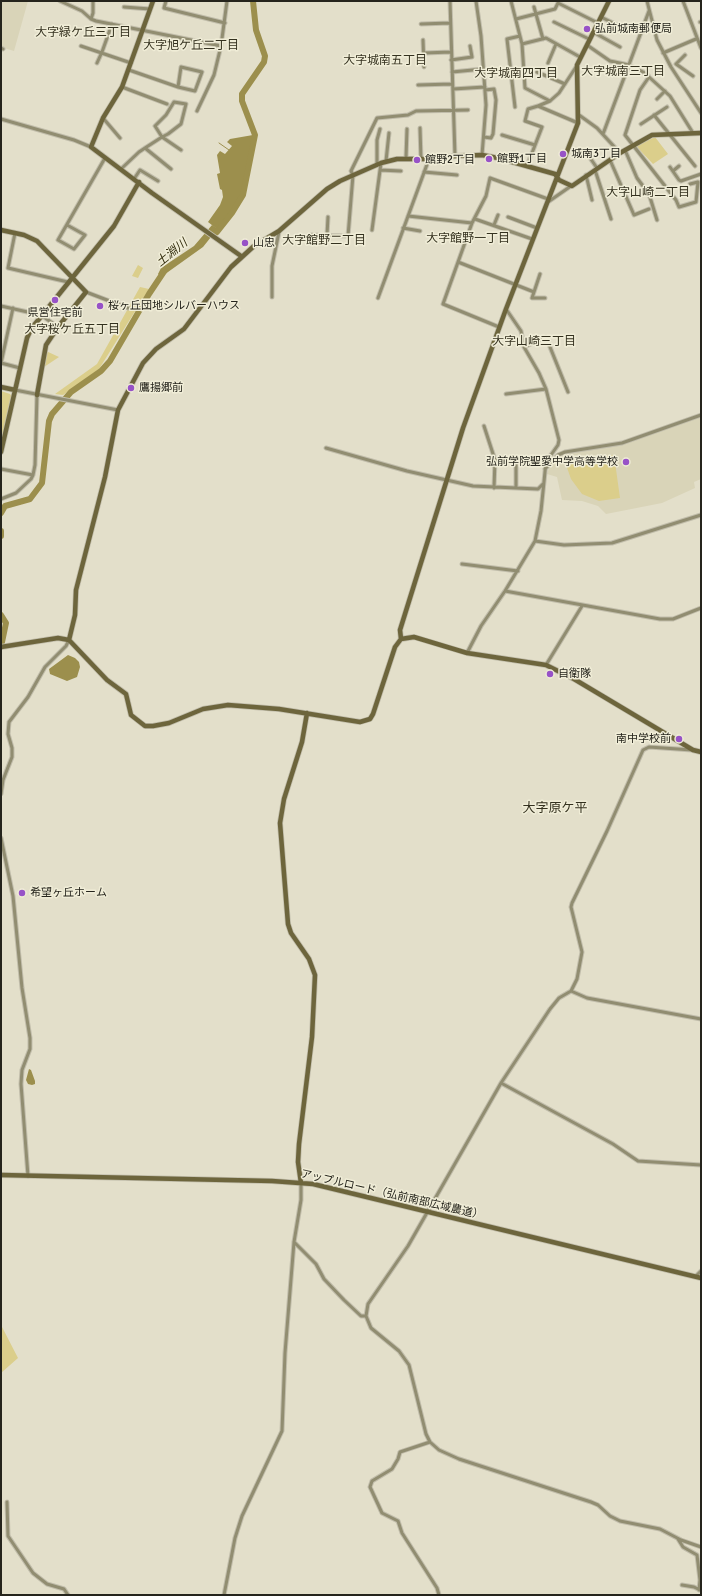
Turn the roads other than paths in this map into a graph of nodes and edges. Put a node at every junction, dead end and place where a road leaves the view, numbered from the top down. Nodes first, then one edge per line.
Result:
1 (60, 1) edge
2 (93, 1) edge
3 (153, 1) edge
4 (166, 1) edge
5 (227, 1) edge
6 (450, 1) edge
7 (476, 1) edge
8 (511, 1) edge
9 (609, 1) edge
10 (647, 1) edge
11 (683, 1) edge
12 (124, 7) dead end
13 (534, 7) dead end
14 (150, 10) junction
15 (649, 11) junction
16 (536, 14) junction
17 (601, 17) junction
18 (91, 19) junction
19 (516, 19) junction
20 (554, 22) dead end
21 (224, 23) junction
22 (450, 23) junction
23 (598, 23) junction
24 (112, 24) junction
25 (421, 24) dead end
26 (143, 30) junction
27 (627, 30) dead end
28 (593, 32) junction
29 (520, 36) junction
30 (696, 38) junction
31 (543, 39) junction
32 (589, 39) junction
33 (423, 40) dead end
34 (522, 44) junction
35 (556, 44) junction
36 (586, 45) junction
37 (81, 46) dead end
38 (221, 46) junction
39 (470, 46) dead end
40 (620, 46) dead end
41 (700, 46) edge
42 (102, 52) junction
43 (451, 52) junction
44 (424, 53) junction
45 (663, 53) junction
46 (685, 55) dead end
47 (580, 57) junction
48 (451, 60) junction
49 (97, 63) dead end
50 (131, 63) junction
51 (548, 63) dead end
52 (676, 64) junction
53 (577, 65) junction
54 (629, 65) junction
55 (424, 67) dead end
56 (671, 67) junction
57 (483, 69) junction
58 (129, 70) junction
59 (452, 72) junction
60 (537, 72) dead end
61 (693, 76) dead end
62 (649, 77) junction
63 (452, 84) junction
64 (565, 84) junction
65 (418, 85) dead end
66 (122, 86) junction
67 (178, 86) junction
68 (485, 88) junction
69 (452, 89) junction
70 (665, 91) junction
71 (657, 99) dead end
72 (550, 101) junction
73 (167, 104) dead end
74 (538, 106) junction
75 (515, 107) dead end
76 (667, 107) dead end
77 (453, 110) junction
78 (468, 110) dead end
79 (197, 111) dead end
80 (701, 113) edge
81 (654, 114) junction
82 (579, 115) junction
83 (103, 118) junction
84 (1, 119) edge
85 (578, 123) junction
86 (641, 124) dead end
87 (420, 128) dead end
88 (380, 129) dead end
89 (407, 129) dead end
90 (701, 132) edge
91 (389, 133) dead end
92 (693, 133) junction
93 (603, 134) junction
94 (668, 134) junction
95 (502, 136) dead end
96 (162, 137) junction
97 (484, 137) junction
98 (120, 138) dead end
99 (535, 145) junction
100 (633, 145) junction
101 (91, 147) junction
102 (145, 148) junction
103 (181, 150) dead end
104 (625, 150) junction
105 (586, 152) dead end
106 (620, 153) junction
107 (482, 155) junction
108 (454, 156) junction
109 (105, 158) junction
110 (406, 158) junction
111 (421, 159) junction
112 (429, 159) junction
113 (610, 160) junction
114 (382, 163) junction
115 (527, 166) junction
116 (679, 166) dead end
117 (695, 166) dead end
118 (670, 167) dead end
119 (700, 168) edge
120 (121, 169) junction
121 (171, 169) dead end
122 (596, 169) junction
123 (380, 170) junction
124 (401, 171) dead end
125 (673, 171) junction
126 (424, 172) junction
127 (700, 174) edge
128 (353, 175) junction
129 (457, 175) dead end
130 (586, 176) junction
131 (557, 177) junction
132 (134, 179) junction
133 (158, 181) dead end
134 (139, 182) junction
135 (690, 184) dead end
136 (572, 186) junction
137 (592, 200) dead end
138 (547, 201) junction
139 (649, 209) dead end
140 (498, 215) dead end
141 (408, 216) junction
142 (328, 217) dead end
143 (508, 218) dead end
144 (475, 219) junction
145 (611, 219) dead end
146 (657, 220) dead end
147 (472, 223) junction
148 (67, 225) junction
149 (494, 225) junction
150 (403, 228) junction
151 (537, 228) junction
152 (1, 230) edge
153 (372, 230) dead end
154 (279, 231) junction
155 (420, 231) dead end
156 (15, 233) junction
157 (311, 235) dead end
158 (328, 235) junction
159 (532, 239) junction
160 (241, 256) junction
161 (458, 262) junction
162 (540, 274) dead end
163 (71, 277) junction
164 (68, 282) junction
165 (516, 284) junction
166 (86, 292) junction
167 (534, 292) junction
168 (272, 297) dead end
169 (378, 298) dead end
170 (545, 298) dead end
171 (1, 306) edge
172 (13, 308) junction
173 (128, 308) dead end
174 (506, 309) junction
175 (41, 314) junction
176 (58, 327) junction
177 (499, 327) junction
178 (524, 347) junction
179 (1, 363) edge
180 (20, 368) junction
181 (1, 387) edge
182 (546, 389) junction
183 (15, 390) junction
184 (568, 392) dead end
185 (506, 394) dead end
186 (37, 395) junction
187 (118, 410) junction
188 (701, 415) edge
189 (484, 426) dead end
190 (2, 446) edge
191 (326, 448) dead end
192 (1, 452) edge
193 (495, 460) junction
194 (516, 460) junction
195 (547, 460) junction
196 (1, 469) edge
197 (545, 469) junction
198 (33, 474) junction
199 (447, 480) junction
200 (543, 484) junction
201 (494, 488) junction
202 (516, 488) junction
203 (1, 499) edge
204 (701, 515) edge
205 (535, 542) junction
206 (462, 564) dead end
207 (518, 571) junction
208 (505, 591) junction
209 (582, 606) junction
210 (701, 608) edge
211 (401, 638) junction
212 (70, 640) junction
213 (2, 646) edge
214 (467, 652) junction
215 (546, 665) junction
216 (306, 713) junction
217 (693, 750) junction
218 (701, 752) edge
219 (1, 794) edge
220 (1, 838) edge
221 (571, 991) junction
222 (701, 1019) edge
223 (501, 1083) junction
224 (701, 1165) edge
225 (1, 1175) edge
226 (28, 1176) junction
227 (301, 1183) junction
228 (428, 1212) junction
229 (294, 1242) junction
230 (701, 1271) edge
231 (698, 1277) edge
232 (366, 1316) junction
233 (430, 1442) junction
234 (7, 1502) dead end
235 (678, 1539) junction
236 (701, 1547) edge
237 (682, 1585) dead end
238 (700, 1590) edge
239 (68, 1595) edge
240 (224, 1595) edge
241 (439, 1595) edge

1 - 18 street
2 - 18 street
3 - 14 street
4 - 21 street
5 - 21 street
6 - 22 street
7 - 57 street
8 - 19 street
9 - 17 street
10 - 15 street
11 - 30 street
12 - 14 street
13 - 16 street
14 - 26 street
15 - 45 street
15 - 54 street
16 - 19 street
16 - 23 street
16 - 31 street
17 - 23 street
17 - 27 street
18 - 24 street
19 - 29 street
20 - 32 street
21 - 38 street
22 - 25 street
22 - 43 street
23 - 28 street
24 - 26 street
24 - 42 street
26 - 38 street
26 - 50 street
28 - 32 street
28 - 40 street
29 - 34 street
29 - 75 street
30 - 41 street
30 - 45 street
31 - 34 street
31 - 35 street
32 - 36 street
33 - 44 street
34 - 72 street
35 - 47 street
35 - 51 street
36 - 47 street
36 - 54 street
37 - 42 street
38 - 79 street
39 - 48 street
42 - 49 street
42 - 50 street
43 - 44 street
43 - 48 street
44 - 55 street
45 - 56 street
46 - 52 street
47 - 53 street
48 - 59 street
50 - 58 street
52 - 56 street
52 - 61 street
53 - 64 street
53 - 82 street
54 - 62 street
54 - 93 street
56 - 80 street
57 - 59 street
57 - 68 street
58 - 66 street
58 - 67 street
59 - 63 street
60 - 64 street
62 - 70 street
62 - 100 street
63 - 65 street
63 - 69 street
64 - 72 street
66 - 73 street
66 - 83 street
67 - 67 street
68 - 69 street
68 - 97 street
68 - 97 street
69 - 77 street
70 - 71 street
70 - 92 street
72 - 74 street
74 - 85 street
74 - 99 street
76 - 81 street
77 - 78 street
77 - 108 street
77 - 128 street
81 - 86 street
81 - 94 street
82 - 85 street
82 - 93 street
83 - 98 street
83 - 101 street
84 - 101 street
85 - 131 street
87 - 111 street
88 - 114 street
89 - 110 street
90 - 92 street
91 - 114 street
92 - 94 street
93 - 106 street
94 - 100 street
94 - 117 street
95 - 99 street
96 - 96 street
96 - 102 street
96 - 103 street
97 - 107 street
99 - 115 street
100 - 104 street
100 - 135 street
101 - 109 street
102 - 120 street
102 - 121 street
104 - 106 street
104 - 146 street
105 - 122 street
106 - 113 street
107 - 108 street
107 - 115 street
108 - 112 street
109 - 120 street
109 - 148 street
110 - 111 street
110 - 114 street
111 - 112 street
112 - 126 street
113 - 122 street
113 - 139 street
114 - 123 street
114 - 128 street
115 - 131 street
116 - 125 street
118 - 125 street
119 - 127 street
120 - 132 street
122 - 130 street
122 - 145 street
123 - 124 street
123 - 153 street
125 - 127 street
126 - 129 street
126 - 141 street
128 - 154 street
128 - 158 street
130 - 136 street
130 - 137 street
131 - 136 street
131 - 138 street
132 - 133 street
132 - 134 street
134 - 160 street
134 - 163 street
136 - 138 street
138 - 144 street
138 - 151 street
140 - 149 street
141 - 147 street
141 - 150 street
142 - 158 street
143 - 151 street
144 - 147 street
144 - 149 street
147 - 161 street
148 - 148 street
149 - 159 street
150 - 155 street
150 - 169 street
151 - 159 street
152 - 156 street
154 - 160 street
154 - 168 street
156 - 163 street
156 - 164 street
157 - 158 street
159 - 165 street
160 - 187 street
161 - 165 street
161 - 177 street
162 - 167 street
163 - 164 street
163 - 166 street
164 - 175 street
165 - 167 street
165 - 174 street
166 - 173 street
166 - 176 street
167 - 170 street
171 - 172 street
172 - 175 street
172 - 179 street
174 - 177 street
174 - 178 street
175 - 176 street
175 - 180 street
176 - 186 street
177 - 199 street
178 - 182 street
178 - 184 street
179 - 180 street
180 - 183 street
181 - 183 street
182 - 185 street
182 - 195 street
183 - 186 street
183 - 190 street
186 - 187 street
186 - 198 street
187 - 212 street
188 - 197 street
189 - 193 street
190 - 192 street
191 - 199 street
193 - 194 street
193 - 201 street
194 - 195 street
194 - 202 street
195 - 197 street
196 - 198 street
197 - 200 street
198 - 203 street
199 - 201 street
199 - 211 street
200 - 202 street
200 - 205 street
201 - 202 street
204 - 205 street
205 - 207 street
206 - 207 street
207 - 208 street
208 - 209 street
208 - 214 street
209 - 210 street
209 - 215 street
211 - 214 street
211 - 216 street
212 - 213 street
212 - 216 street
212 - 219 street
214 - 215 street
215 - 217 street
216 - 227 street
217 - 218 street
217 - 221 street
220 - 226 street
221 - 222 street
221 - 223 street
223 - 224 street
223 - 228 street
225 - 226 street, アップルロード（弘前南部広域農道）
226 - 227 street, アップルロード（弘前南部広域農道）
227 - 228 street, アップルロード（弘前南部広域農道）
227 - 229 street
228 - 231 street, アップルロード（弘前南部広域農道）
228 - 232 street
229 - 232 street
229 - 240 street
230 - 231 street
232 - 233 street
233 - 235 street
233 - 241 street
234 - 239 street
235 - 236 street
235 - 238 street
237 - 238 street

